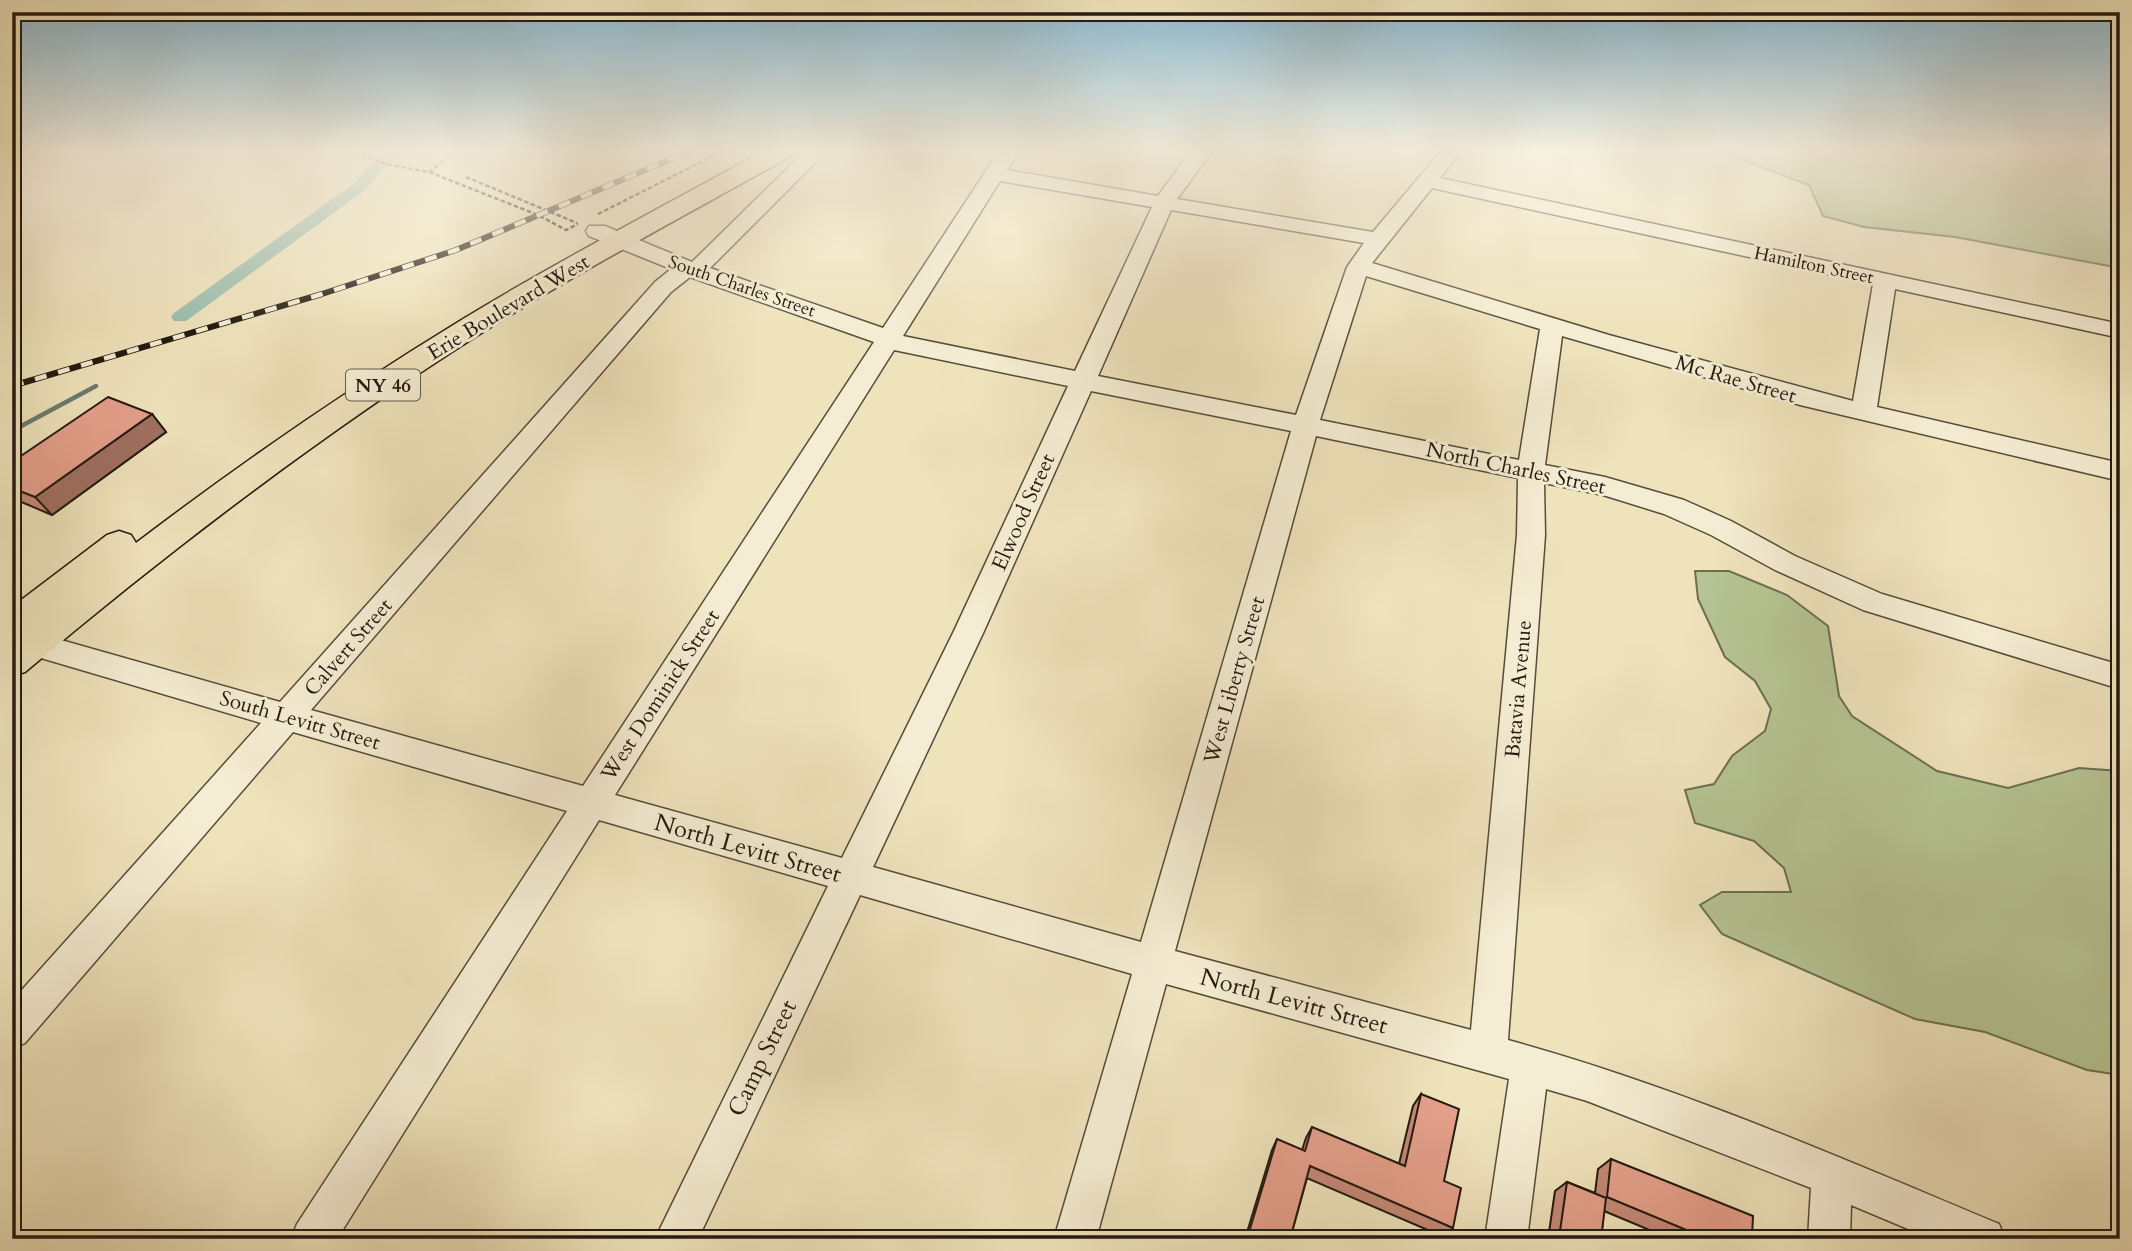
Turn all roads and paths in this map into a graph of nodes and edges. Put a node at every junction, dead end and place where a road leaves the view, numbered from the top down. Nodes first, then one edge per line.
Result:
1 (524, 209) edge
2 (544, 209) edge
3 (634, 209) edge
4 (640, 209) edge
5 (650, 209) edge
6 (755, 209) edge
7 (971, 209) edge
8 (1161, 209) edge
9 (1212, 209) edge
10 (1403, 209) edge
11 (1558, 209) edge
12 (599, 232) junction
13 (1378, 239) junction
14 (1358, 267) junction
15 (691, 269) junction
16 (1885, 280) junction
17 (1552, 325) junction
18 (2120, 331) edge
19 (888, 339) junction
20 (1083, 380) junction
21 (1864, 411) junction
22 (1306, 425) junction
23 (1531, 469) junction
24 (2120, 472) edge
25 (18, 640) edge
26 (2120, 677) edge
27 (288, 717) junction
28 (591, 803) junction
29 (850, 877) junction
30 (1154, 963) junction
31 (12, 1030) edge
32 (1488, 1053) junction
33 (1530, 1066) junction
34 (1832, 1176) junction
35 (312, 1239) edge
36 (676, 1239) edge
37 (1075, 1239) edge
38 (1506, 1239) edge
39 (1829, 1239) edge
40 (1984, 1239) edge

1 - 12 path
2 - 12 path
3 - 12 path
4 - 12 main road, Erie Boulevard West / NY 46
5 - 12 main road, Erie Boulevard West / NY 46
6 - 15 street, Calvert Street
7 - 19 street, West Dominick Street
8 - 20 street, Elwood Street
9 - 13 street
10 - 13 street, West Liberty Street
11 - 16 street, Hamilton Street
12 - 15 street, South Charles Street
12 - 25 main road, Erie Boulevard West / NY 46
13 - 14 street, West Liberty Street
14 - 17 street, Mc Rae Street
14 - 22 street, West Liberty Street
15 - 19 street, South Charles Street
15 - 27 street, Calvert Street
16 - 18 street, Hamilton Street
16 - 21 street
17 - 21 street, Mc Rae Street
17 - 23 street, Batavia Avenue
19 - 20 street, North Charles Street
19 - 28 street, West Dominick Street
20 - 22 street, North Charles Street
20 - 29 street, Elwood Street
21 - 24 street, Mc Rae Street
22 - 23 street, North Charles Street
22 - 30 street, West Liberty Street
23 - 26 street, North Charles Street
23 - 32 street, Batavia Avenue
25 - 27 street, South Levitt Street
27 - 28 street, South Levitt Street
27 - 31 street, Calvert Street
28 - 29 street, North Levitt Street
28 - 35 street, West Dominick Street
29 - 30 street, North Levitt Street
29 - 36 street, Camp Street
30 - 32 street, North Levitt Street
30 - 37 street, West Liberty Street
32 - 33 street, North Levitt Street
33 - 34 street, North Levitt Street
33 - 38 street
34 - 39 street
34 - 40 street, North Levitt Street

